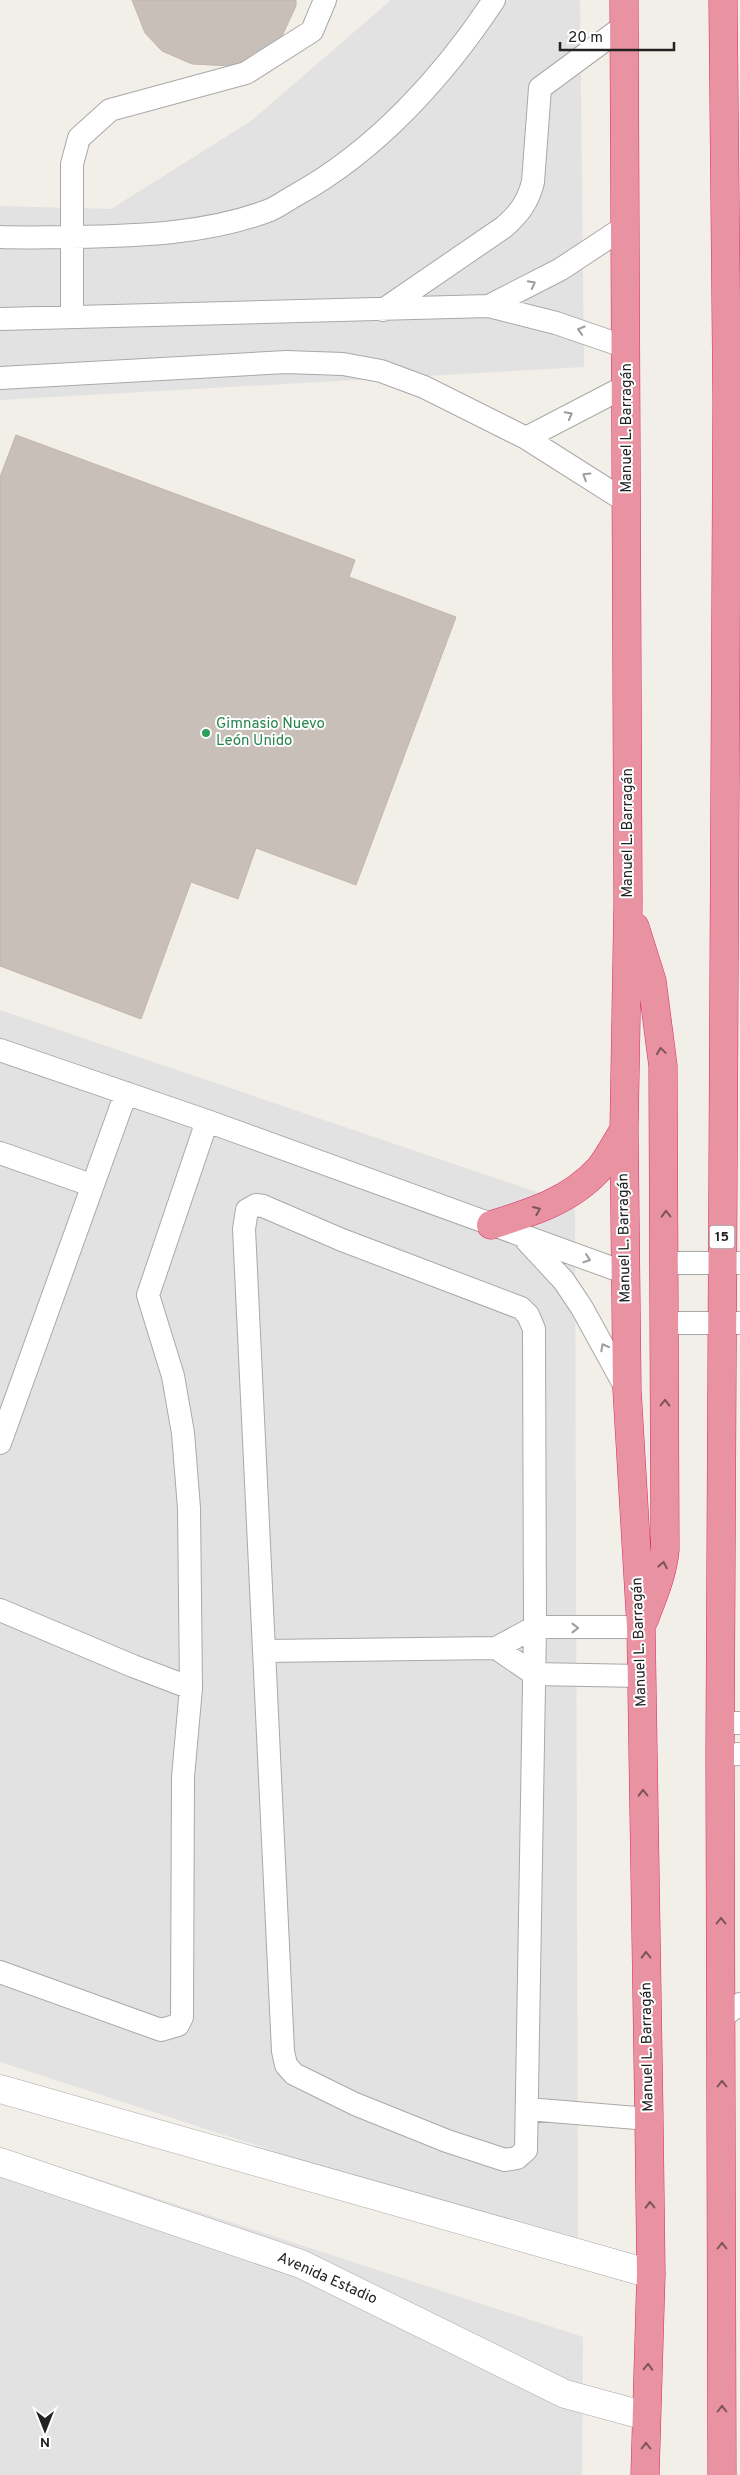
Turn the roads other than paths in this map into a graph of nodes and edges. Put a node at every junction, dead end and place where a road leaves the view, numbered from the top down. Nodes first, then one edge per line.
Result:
1 (325, 0) edge
2 (494, 0) edge
3 (723, 0) edge
4 (624, 13) edge
5 (626, 226) junction
6 (0, 237) edge
7 (71, 237) junction
8 (733, 295) edge
9 (489, 306) junction
10 (383, 310) junction
11 (72, 317) junction
12 (0, 319) edge
13 (626, 347) junction
14 (0, 378) edge
15 (626, 386) junction
16 (526, 438) junction
17 (627, 502) junction
18 (628, 904) junction
19 (0, 1050) edge
20 (126, 1093) junction
21 (207, 1120) junction
22 (624, 1130) junction
23 (0, 1153) edge
24 (91, 1185) junction
25 (491, 1226) junction
26 (524, 1237) junction
27 (666, 1263) junction
28 (731, 1263) edge
29 (626, 1273) junction
30 (665, 1323) junction
31 (731, 1323) edge
32 (627, 1390) junction
33 (0, 1443) edge
34 (0, 1610) edge
35 (535, 1627) junction
36 (641, 1627) junction
37 (496, 1648) junction
38 (265, 1651) junction
39 (534, 1674) junction
40 (641, 1676) junction
41 (191, 1688) junction
42 (730, 1723) edge
43 (730, 1755) edge
44 (0, 1972) edge
45 (731, 2010) edge
46 (0, 2089) edge
47 (527, 2109) junction
48 (649, 2119) junction
49 (0, 2162) edge
50 (651, 2274) junction
51 (646, 2416) junction
52 (731, 2443) edge
53 (645, 2475) edge
54 (722, 2475) edge

1 - 7 lane
2 - 7 lane
3 - 8 highway, 15
4 - 5 highway, Manuel L. Barragán
4 - 10 lane
9 -> 5 lane
5 - 13 highway, Manuel L. Barragán
6 - 7 lane
7 - 11 lane
8 - 28 highway, 15
9 - 10 lane
13 -> 9 lane
10 - 11 lane
11 - 12 lane
13 - 15 highway, Manuel L. Barragán
14 - 16 lane
16 -> 15 lane
15 - 17 highway, Manuel L. Barragán
17 -> 16 lane
17 - 18 highway, Manuel L. Barragán
18 - 22 highway, Manuel L. Barragán
27 -> 18 highway
19 - 20 lane
20 - 21 lane
20 - 24 lane
21 - 25 lane
21 - 41 lane
25 -> 22 highway
22 - 29 highway, Manuel L. Barragán
23 - 24 lane
24 - 33 lane
25 - 26 lane
26 -> 29 lane
32 -> 26 lane
27 - 28 lane
27 - 30 highway
28 - 31 highway, 15
29 - 32 highway, Manuel L. Barragán
30 - 31 lane
36 -> 30 highway
31 - 42 highway, 15
32 - 36 highway, Manuel L. Barragán
34 - 41 lane
35 -> 36 lane
35 - 37 lane
35 - 38 lane
35 - 39 lane
36 - 40 highway, Manuel L. Barragán
37 - 38 lane
37 - 39 lane
38 - 47 lane
39 - 40 lane
39 - 47 lane
48 -> 40 highway, Manuel L. Barragán
41 - 44 lane
42 - 43 highway, 15
45 -> 43 highway, 15
52 -> 45 highway, 15
46 - 50 street
47 - 48 lane
50 -> 48 highway, Manuel L. Barragán
49 - 51 street, Avenida Estadio
51 -> 50 highway, Manuel L. Barragán
53 -> 51 highway, Manuel L. Barragán
52 - 54 highway, 15

